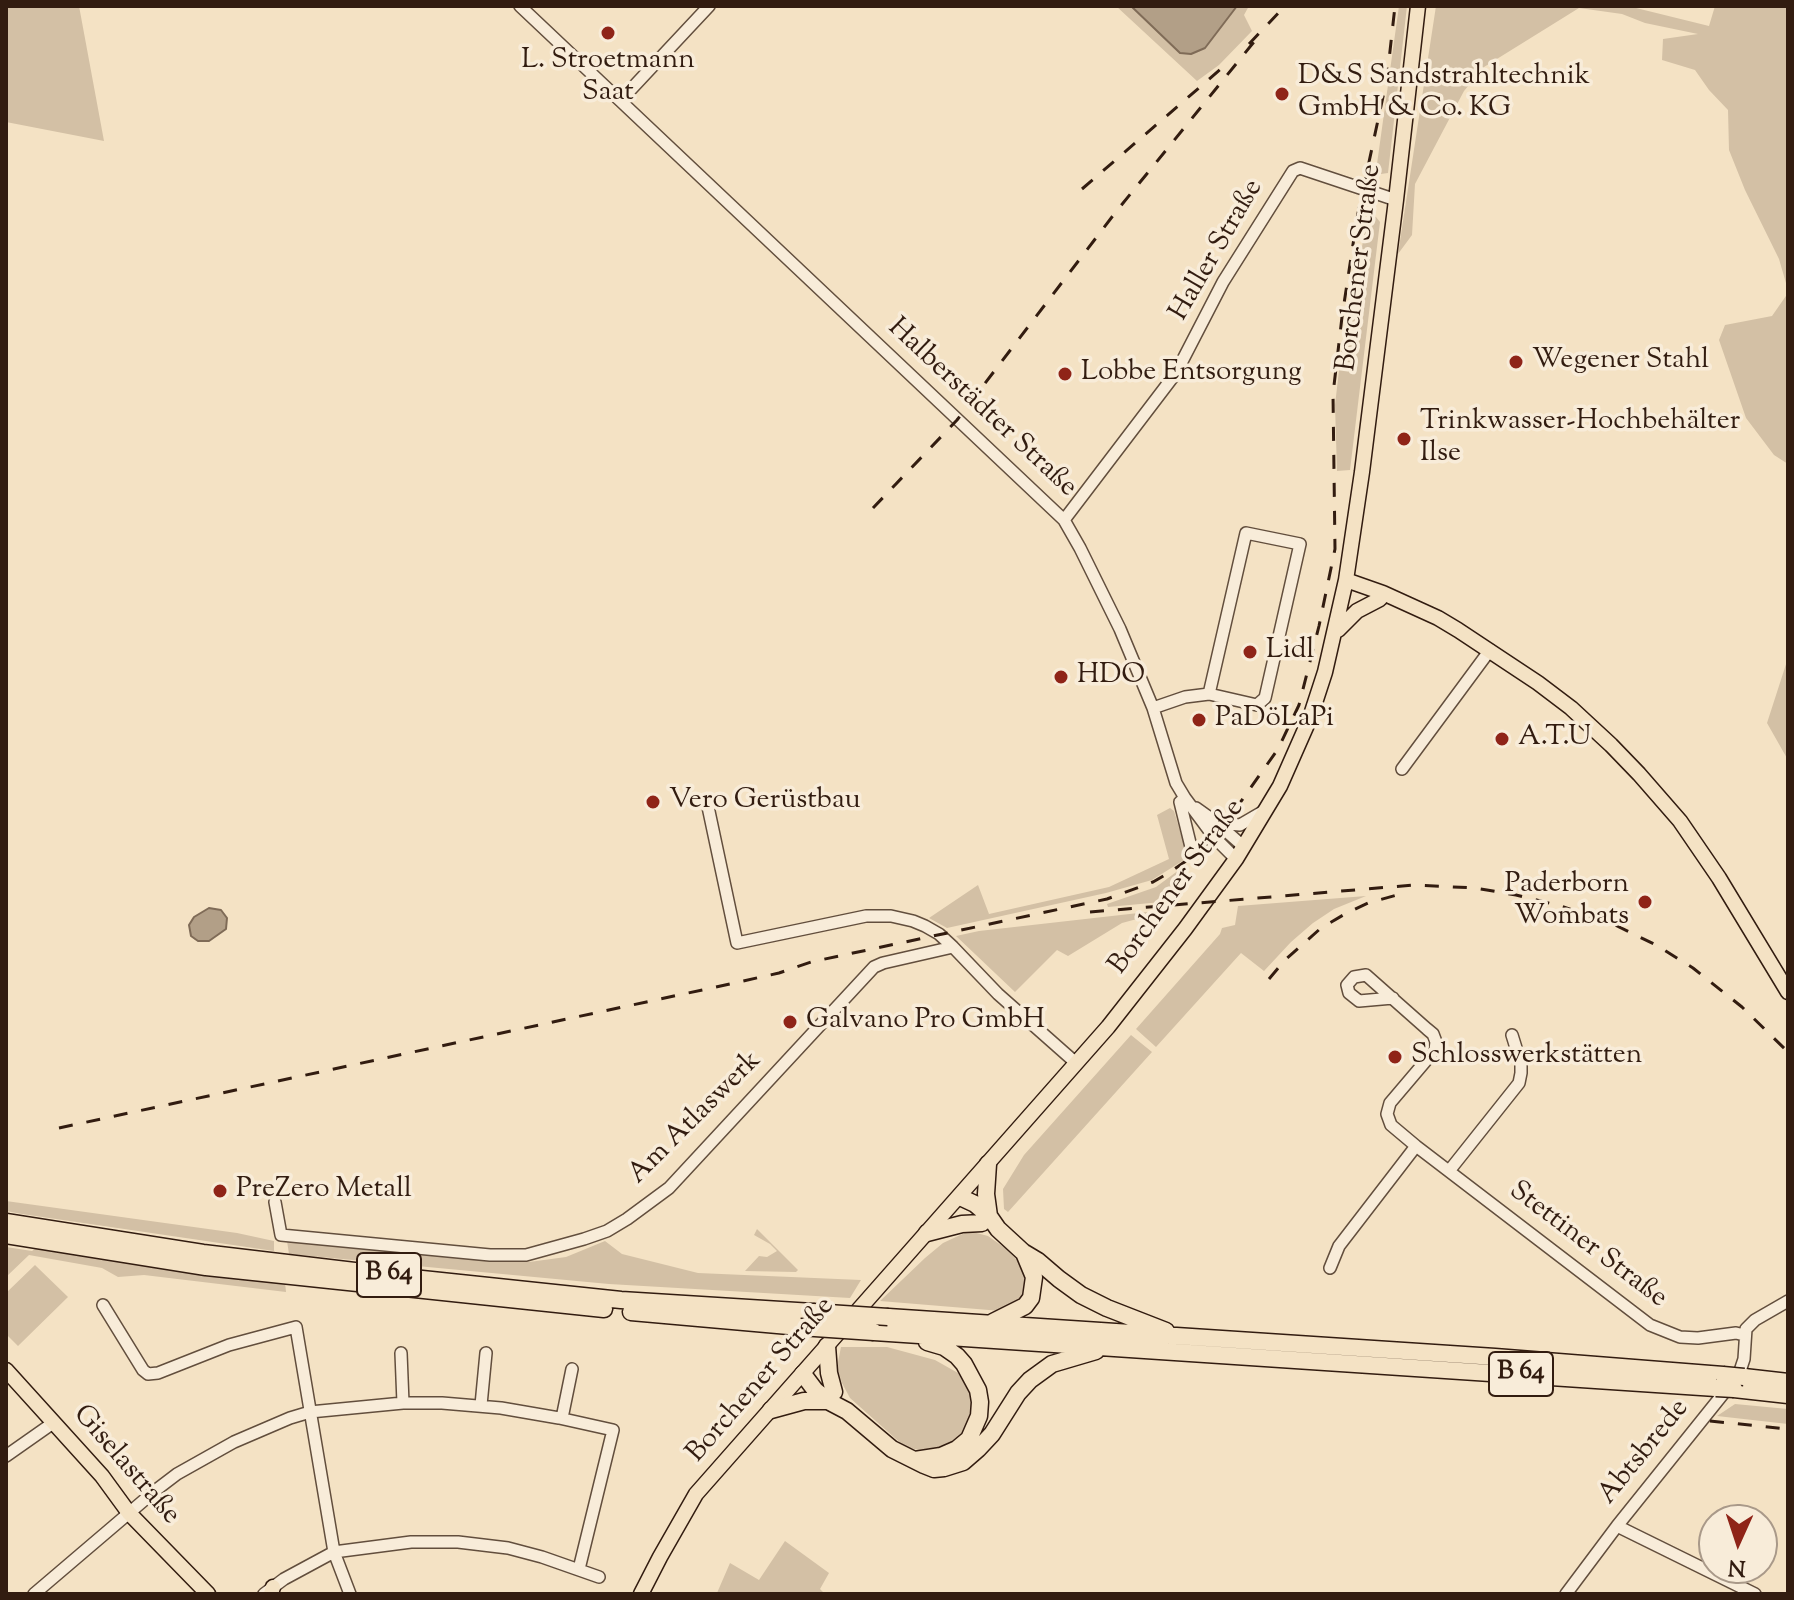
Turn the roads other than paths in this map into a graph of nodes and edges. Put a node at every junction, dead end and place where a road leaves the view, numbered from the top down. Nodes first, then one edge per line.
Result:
1 (520, 6) edge
2 (709, 6) edge
3 (1418, 6) edge
4 (621, 100) junction
5 (1396, 200) junction
6 (1064, 520) junction
7 (1345, 585) junction
8 (1380, 599) junction
9 (1399, 601) junction
10 (1335, 634) junction
11 (1490, 650) junction
12 (1209, 694) junction
13 (1153, 708) junction
14 (1402, 769) dead end
15 (1187, 801) junction
16 (707, 802) dead end
17 (1266, 810) junction
18 (1217, 823) junction
19 (1191, 847) dead end
20 (1240, 853) junction
21 (953, 947) junction
22 (1788, 992) edge
23 (1393, 998) dead end
24 (1512, 1035) dead end
25 (1076, 1063) junction
26 (1416, 1146) junction
27 (988, 1164) junction
28 (1449, 1171) junction
29 (960, 1197) junction
30 (275, 1202) dead end
31 (6, 1222) edge
32 (990, 1223) junction
33 (927, 1233) junction
34 (6, 1235) edge
35 (1023, 1252) junction
36 (1330, 1268) dead end
37 (1788, 1301) edge
38 (103, 1305) dead end
39 (990, 1324) junction
40 (874, 1332) junction
41 (1744, 1335) junction
42 (1186, 1337) junction
43 (827, 1346) junction
44 (1110, 1347) junction
45 (401, 1353) dead end
46 (486, 1353) dead end
47 (572, 1369) dead end
48 (6, 1370) edge
49 (803, 1374) junction
50 (1720, 1381) junction
51 (1788, 1382) edge
52 (1739, 1383) junction
53 (1788, 1395) edge
54 (831, 1396) junction
55 (403, 1403) junction
56 (481, 1405) junction
57 (771, 1410) junction
58 (310, 1412) junction
59 (562, 1418) junction
60 (53, 1423) junction
61 (6, 1456) edge
62 (911, 1460) junction
63 (129, 1513) junction
64 (1617, 1526) junction
65 (334, 1552) junction
66 (579, 1569) junction
67 (599, 1577) dead end
68 (270, 1592) edge
69 (34, 1594) edge
70 (208, 1594) edge
71 (350, 1594) edge
72 (641, 1594) edge
73 (1566, 1594) edge
74 (1755, 1594) edge

1 - 4 street, Halberstädter Straße
2 - 4 street
3 - 5 main road, Borchener Straße
4 - 6 street, Halberstädter Straße
5 - 6 street, Haller Straße
5 - 7 main road, Borchener Straße
6 - 13 street, Halberstädter Straße
7 - 8 main road
7 - 9 main road
7 - 10 main road, Borchener Straße
8 - 9 main road
8 - 10 main road
9 - 11 main road
10 - 17 main road, Borchener Straße
11 - 14 street
11 - 22 main road
12 - 12 street
12 - 13 street
13 - 15 street, Halberstädter Straße
15 - 18 street
15 - 19 street, Halberstädter Straße
15 - 20 street, Halberstädter Straße
16 - 21 street
17 - 18 street
17 - 20 main road, Borchener Straße
18 - 20 street
20 - 25 main road, Borchener Straße
21 - 25 street
21 - 30 street, Am Atlaswerk
23 - 26 street, Stettiner Straße
24 - 28 street
25 - 27 main road, Borchener Straße
26 - 28 street, Stettiner Straße
26 - 36 street
27 - 29 main road, Borchener Straße
27 - 32 highway
28 - 41 street, Stettiner Straße
29 - 32 highway
29 - 33 main road, Borchener Straße
31 - 39 highway, B 64, bridge
32 - 33 highway
32 - 35 highway
33 - 43 main road, Borchener Straße
34 - 40 highway, B 64, bridge
35 - 39 highway
35 - 42 highway
37 - 41 street
38 - 58 street
39 - 42 highway, B 64
40 - 44 highway, B 64
40 - 62 highway
41 - 64 street, Abtsbrede
42 - 50 highway, B 64
43 - 49 main road, Borchener Straße
43 - 54 highway
44 - 50 highway, B 64
44 - 62 highway
45 - 55 street
46 - 56 street
47 - 59 street
48 - 60 main road, Giselastraße
49 - 54 highway
49 - 57 main road, Borchener Straße
50 - 52 highway, B 64, bridge
51 - 52 highway, B 64
52 - 53 highway, B 64
54 - 57 highway
54 - 62 highway
55 - 56 street
55 - 58 street
56 - 59 street
57 - 72 main road, Borchener Straße
58 - 63 street
58 - 65 street
59 - 66 street
60 - 61 street
60 - 63 main road, Giselastraße
63 - 69 street
63 - 70 main road, Giselastraße
64 - 73 street, Abtsbrede
64 - 74 street
65 - 66 street
65 - 68 street
65 - 71 street
66 - 67 street

